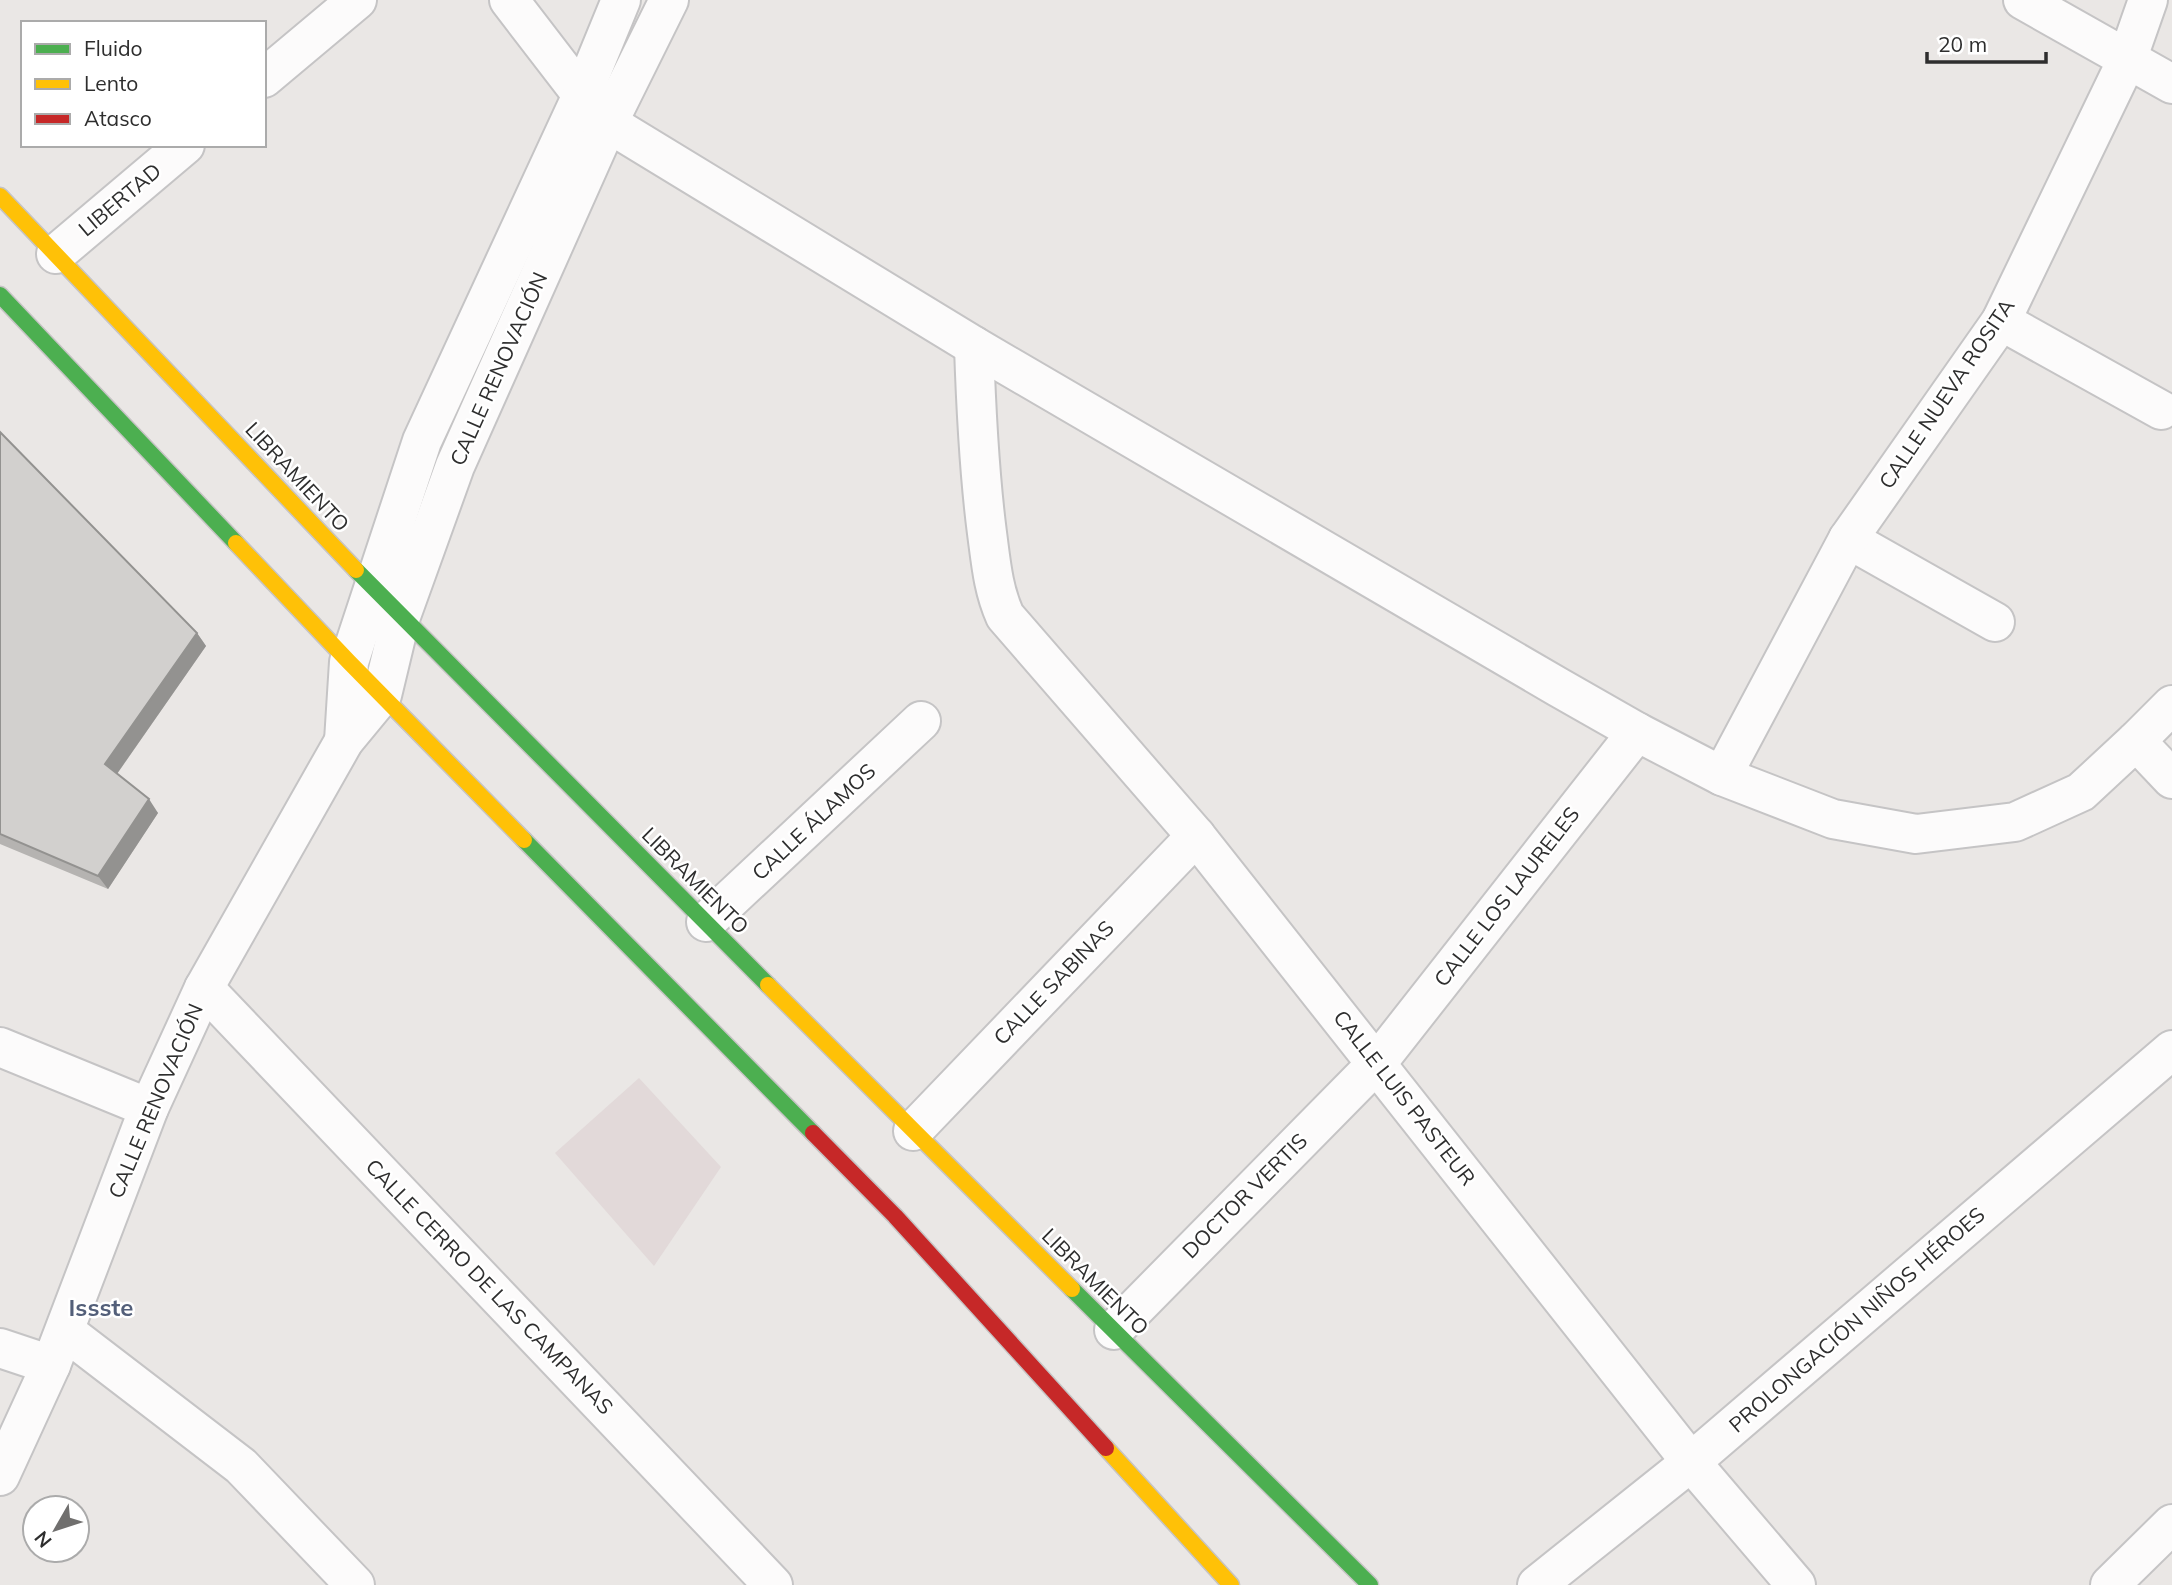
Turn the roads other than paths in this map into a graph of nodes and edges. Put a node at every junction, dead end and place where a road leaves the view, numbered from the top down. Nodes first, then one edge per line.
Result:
1 (357, 0) edge
2 (509, 0) edge
3 (621, 0) edge
4 (669, 0) edge
5 (2024, 0) edge
6 (2148, 0) edge
7 (2127, 60) junction
8 (266, 76) edge
9 (2172, 84) edge
10 (582, 95) junction
11 (608, 123) junction
12 (183, 147) edge
13 (0, 196) edge
14 (56, 254) junction
15 (0, 295) edge
16 (2001, 321) junction
17 (974, 346) junction
18 (2161, 410) dead end
19 (1848, 538) junction
20 (373, 588) junction
21 (401, 616) junction
22 (1995, 622) dead end
23 (349, 662) junction
24 (382, 695) junction
25 (2172, 705) edge
26 (922, 721) dead end
27 (1637, 732) junction
28 (344, 741) junction
29 (2136, 741) junction
30 (1722, 776) junction
31 (2172, 779) edge
32 (1196, 836) junction
33 (706, 922) junction
34 (204, 988) junction
35 (0, 1047) edge
36 (2172, 1050) edge
37 (1377, 1062) junction
38 (149, 1108) junction
39 (913, 1131) junction
40 (1114, 1330) junction
41 (0, 1348) edge
42 (58, 1348) junction
43 (1691, 1462) junction
44 (0, 1476) edge
45 (2172, 1524) edge
46 (355, 1585) edge
47 (773, 1585) edge
48 (1231, 1585) edge
49 (1370, 1585) edge
50 (1537, 1585) edge
51 (1796, 1585) edge
52 (2110, 1585) edge

1 - 8 street
2 - 10 street
3 - 10 street, CALLE RENOVACIÓN
4 - 11 street, CALLE RENOVACIÓN
5 - 7 street
6 - 7 street, CALLE NUEVA ROSITA
7 - 9 street
7 - 16 street, CALLE NUEVA ROSITA
10 - 11 street
10 - 20 street, CALLE RENOVACIÓN
11 - 17 street
11 - 21 street, CALLE RENOVACIÓN
12 - 14 street, LIBERTAD
13 - 14 main road, LIBRAMIENTO
14 - 20 main road, LIBRAMIENTO
15 - 23 main road
16 - 18 street
16 - 19 street, CALLE NUEVA ROSITA
17 - 27 street
17 - 32 street, CALLE LUIS PASTEUR
19 - 22 street
19 - 30 street, CALLE NUEVA ROSITA
20 - 21 main road, LIBRAMIENTO
20 - 23 street, CALLE RENOVACIÓN
21 - 24 street, CALLE RENOVACIÓN
21 - 33 main road, LIBRAMIENTO
23 - 24 main road
23 - 28 street, CALLE RENOVACIÓN
24 - 28 street, CALLE RENOVACIÓN
24 - 48 main road
25 - 29 street
26 - 33 street, CALLE ÁLAMOS
27 - 30 street
27 - 37 street, CALLE LOS LAURELES
28 - 34 street, CALLE RENOVACIÓN
29 - 30 street
29 - 31 street
32 - 37 street, CALLE LUIS PASTEUR
32 - 39 street, CALLE SABINAS
33 - 39 main road, LIBRAMIENTO
34 - 38 street, CALLE RENOVACIÓN
34 - 47 street, CALLE CERRO DE LAS CAMPANAS
35 - 38 street
36 - 43 street, PROLONGACIÓN NIÑOS HÉROES
37 - 40 street, DOCTOR VERTIS
37 - 43 street, CALLE LUIS PASTEUR
38 - 42 street, CALLE RENOVACIÓN
39 - 40 main road, LIBRAMIENTO
40 - 49 main road, LIBRAMIENTO
41 - 42 street
42 - 44 street, CALLE RENOVACIÓN
42 - 46 street
43 - 50 street, PROLONGACIÓN NIÑOS HÉROES
43 - 51 street, CALLE LUIS PASTEUR
45 - 52 street

